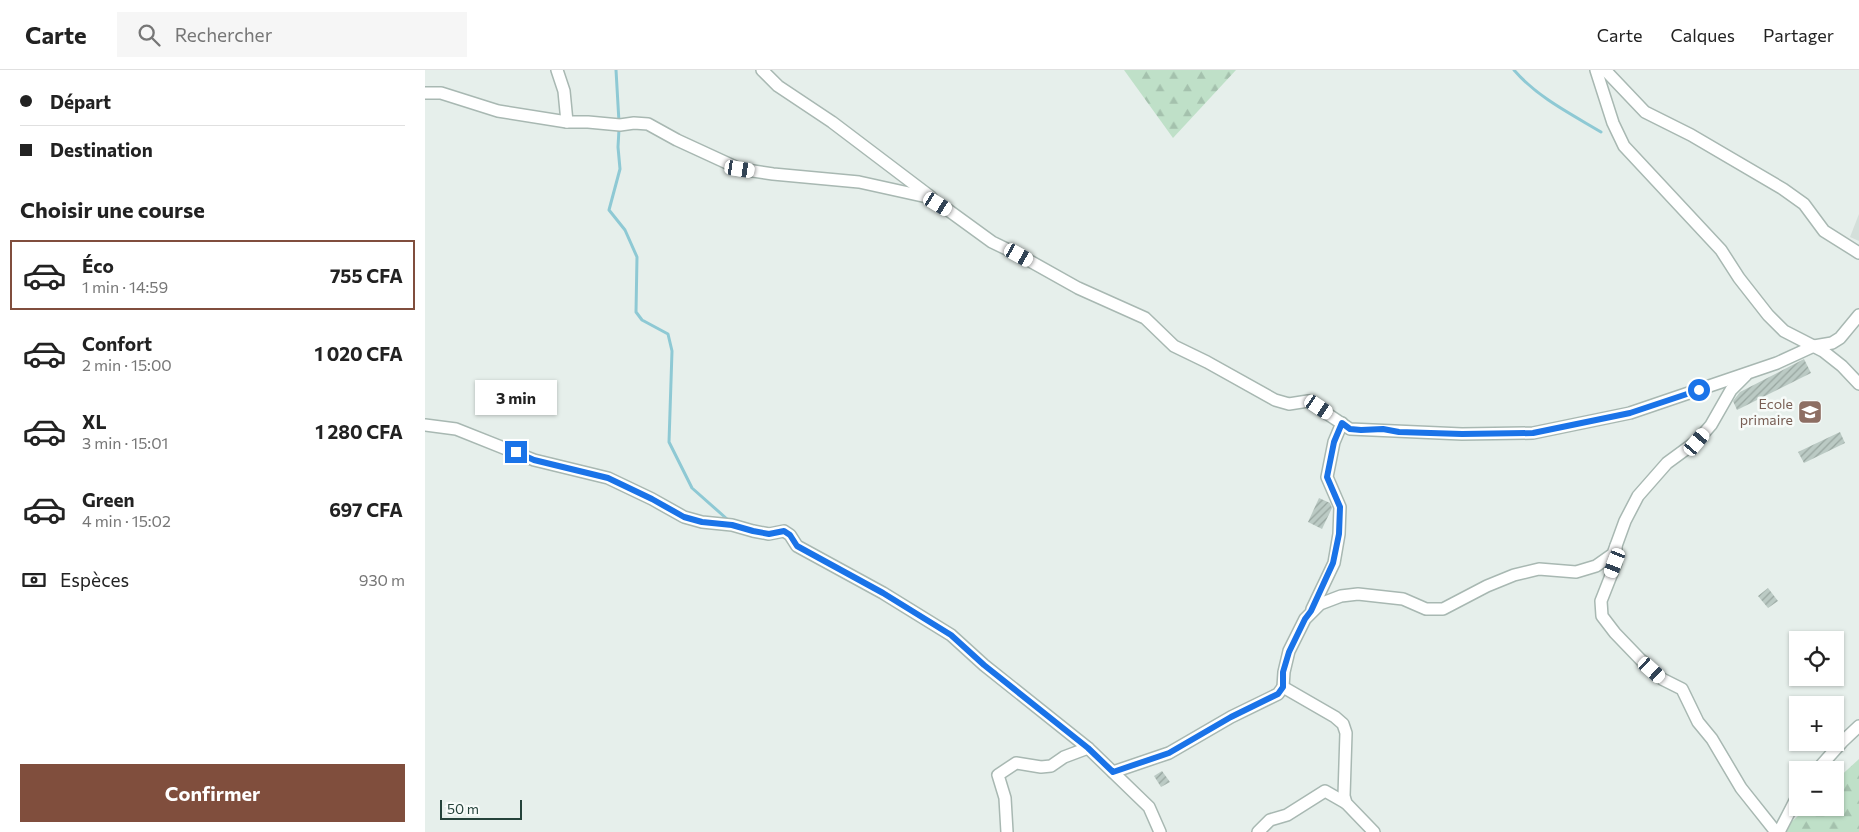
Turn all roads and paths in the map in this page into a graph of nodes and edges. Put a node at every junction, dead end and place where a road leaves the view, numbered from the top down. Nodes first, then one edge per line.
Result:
1 (557, 70) edge
2 (762, 70) edge
3 (1596, 70) edge
4 (1605, 70) edge
5 (425, 93) edge
6 (567, 122) junction
7 (948, 210) junction
8 (1859, 253) edge
9 (1859, 315) edge
10 (1814, 346) junction
11 (1749, 372) junction
12 (1859, 384) edge
13 (1342, 423) junction
14 (425, 425) edge
15 (1616, 545) junction
16 (1311, 611) junction
17 (1283, 687) junction
18 (1859, 726) edge
19 (1088, 748) junction
20 (1825, 761) edge
21 (1113, 772) junction
22 (1346, 803) junction
23 (1789, 812) edge
24 (1007, 832) edge
25 (1160, 832) edge
26 (1258, 832) edge
27 (1373, 832) edge
28 (1778, 832) edge

1 - 6 street
2 - 7 street
3 - 10 street
4 - 8 street
5 - 6 street
6 - 7 street
7 - 13 street
9 - 10 street
10 - 11 street
10 - 12 street
11 - 13 street
11 - 15 street
13 - 16 street
14 - 19 street
15 - 16 street
15 - 28 street
16 - 17 street
17 - 21 street
17 - 22 street
18 - 20 street
19 - 21 street
19 - 24 street
21 - 25 street
22 - 26 street
22 - 27 street
23 - 28 street

